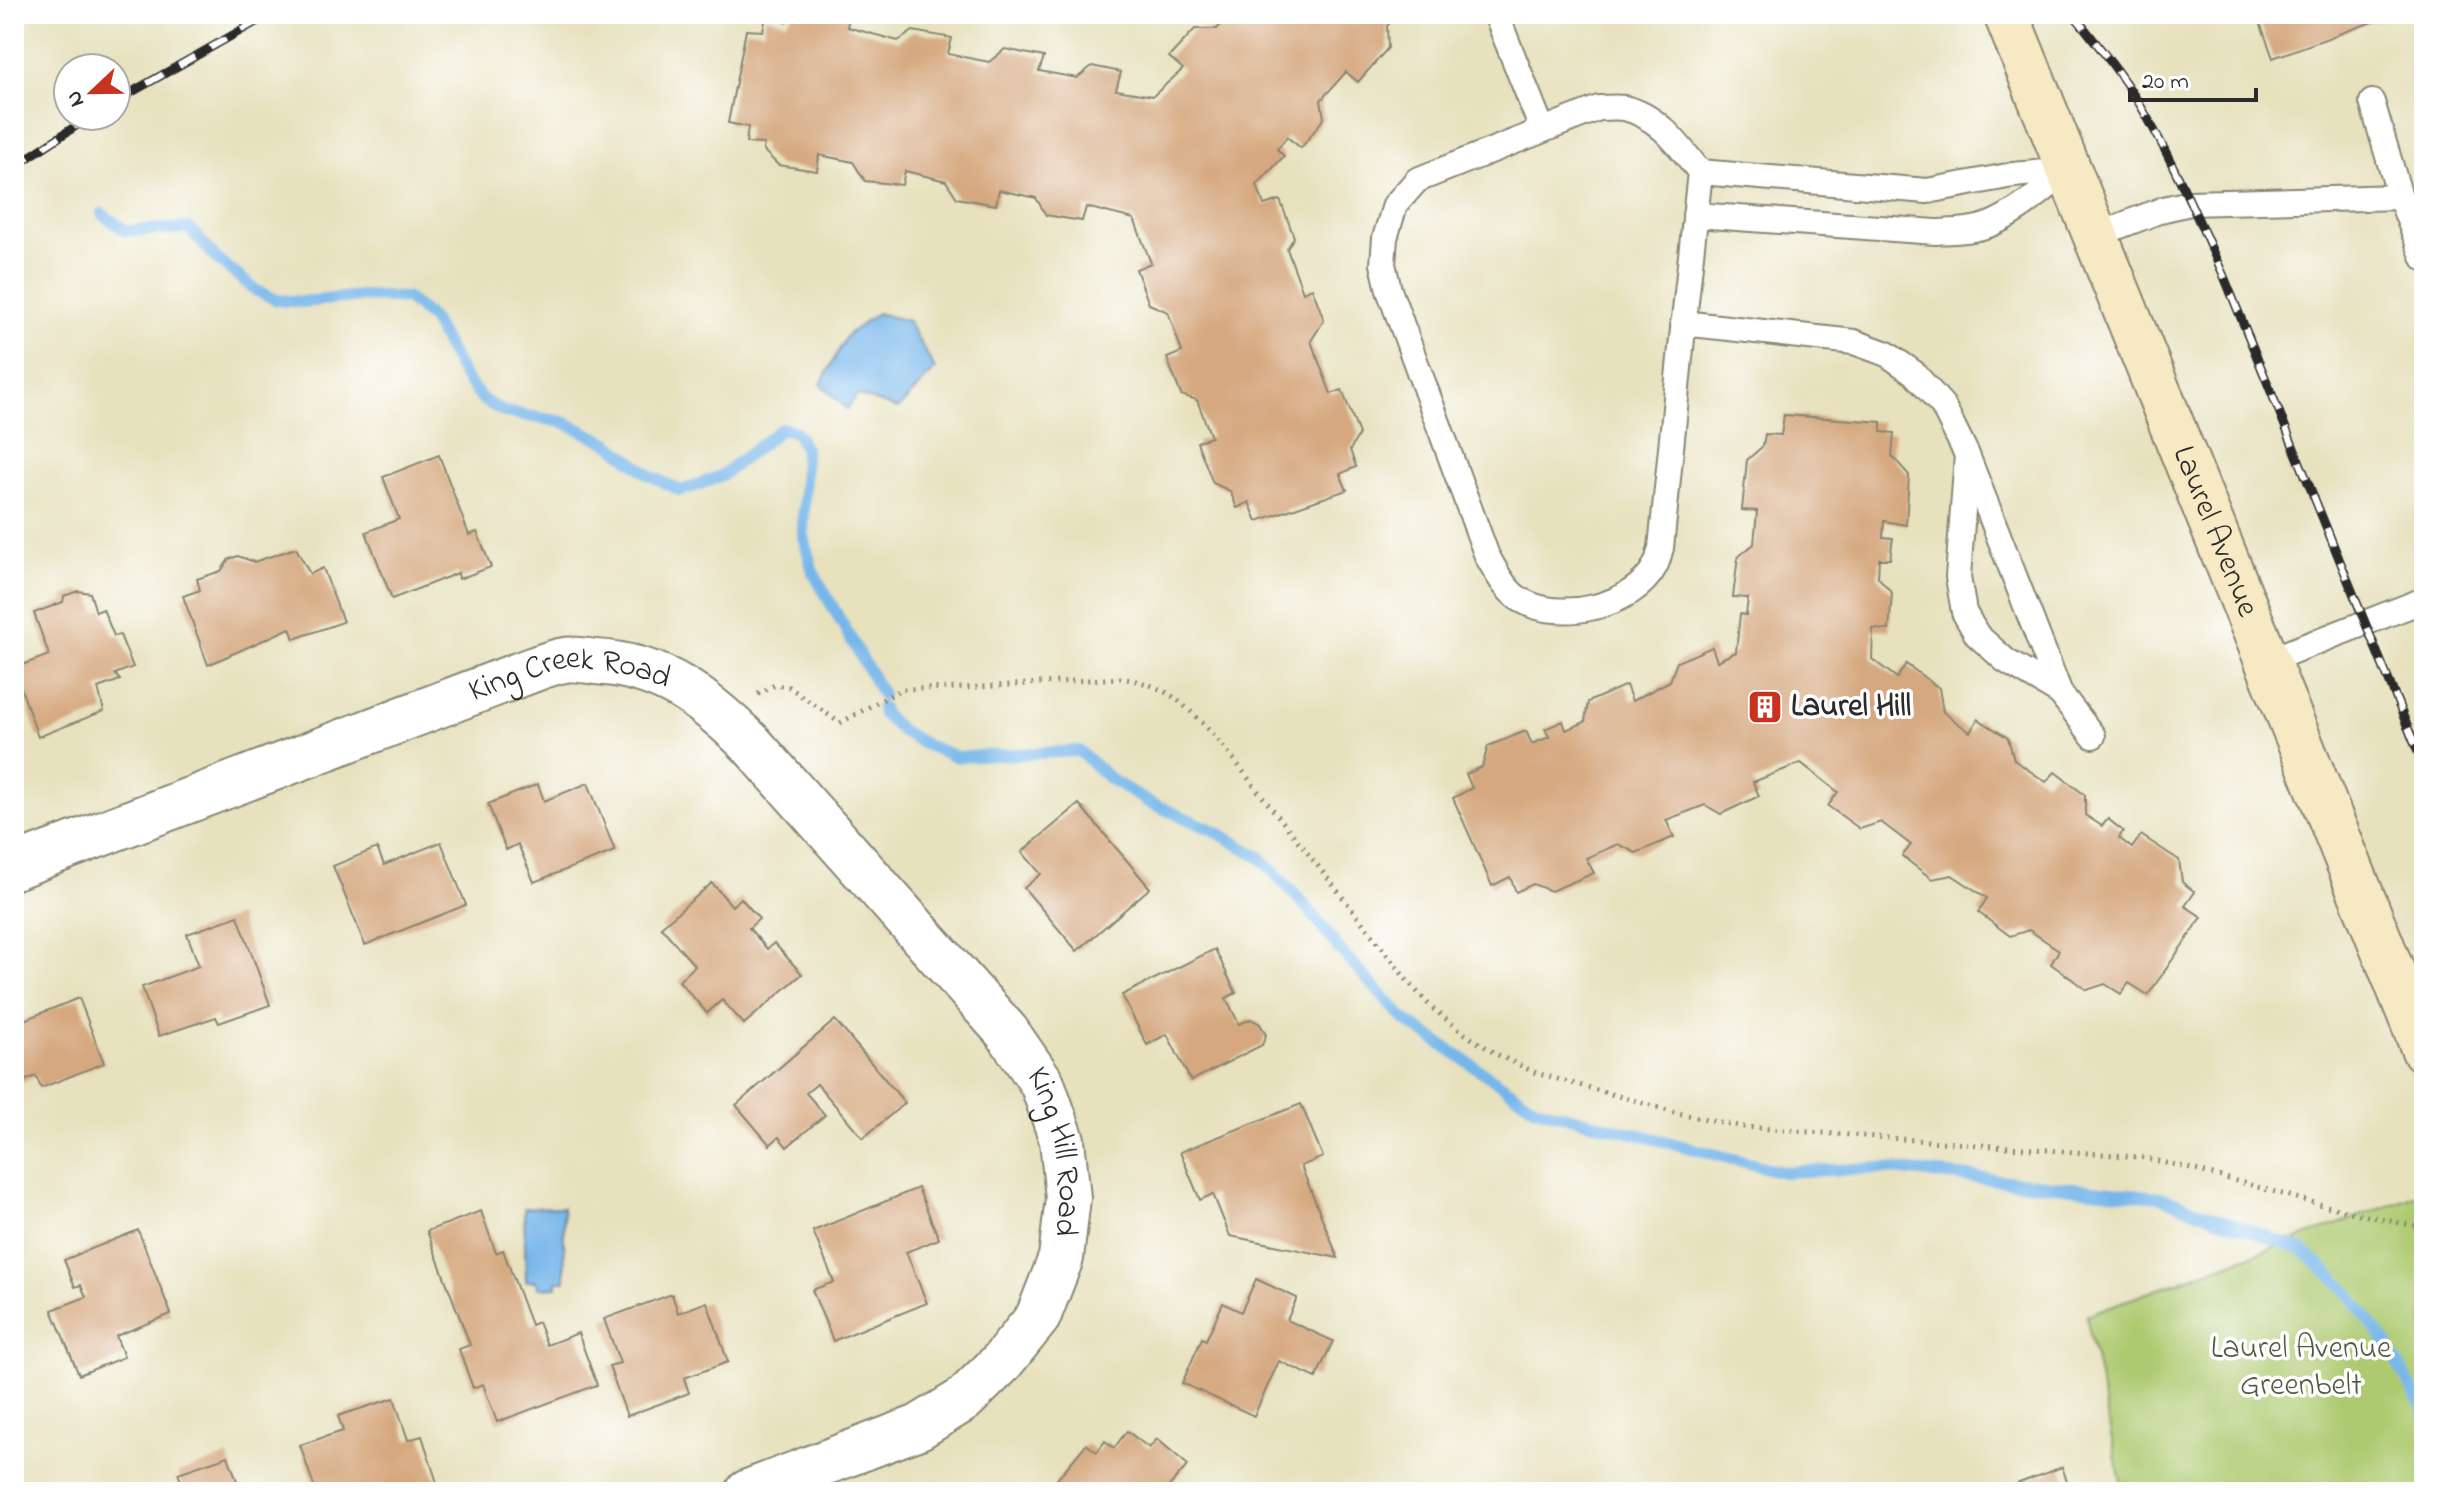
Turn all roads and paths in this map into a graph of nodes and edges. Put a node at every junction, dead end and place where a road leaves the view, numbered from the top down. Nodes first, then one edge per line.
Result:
1 (1496, 14) edge
2 (2006, 14) edge
3 (2372, 102) dead end
4 (1542, 129) junction
5 (2068, 170) junction
6 (1700, 172) junction
7 (2400, 197) junction
8 (1695, 215) junction
9 (2094, 236) junction
10 (2424, 258) edge
11 (1683, 323) junction
12 (1967, 455) junction
13 (2424, 600) edge
14 (2267, 661) junction
15 (2060, 693) junction
16 (720, 714) junction
17 (2093, 736) dead end
18 (14, 867) edge
19 (1007, 1032) joint
20 (2424, 1050) edge
21 (2424, 1227) edge
22 (748, 1492) edge

1 - 4 lane
2 - 5 street, Laurel Avenue
3 - 7 lane
4 - 6 lane
4 - 11 lane
5 - 6 lane
5 - 8 lane
5 - 9 street, Laurel Avenue
6 - 8 lane
7 - 9 lane
7 - 10 lane
8 - 11 lane
9 - 14 street, Laurel Avenue
11 - 12 lane
12 - 15 lane
12 - 15 lane
13 - 14 lane
14 - 20 street, Laurel Avenue
15 - 17 lane
16 - 18 street, King Creek Road
16 - 19 street, King Creek Road
16 - 21 path
19 - 22 street, King Hill Road

